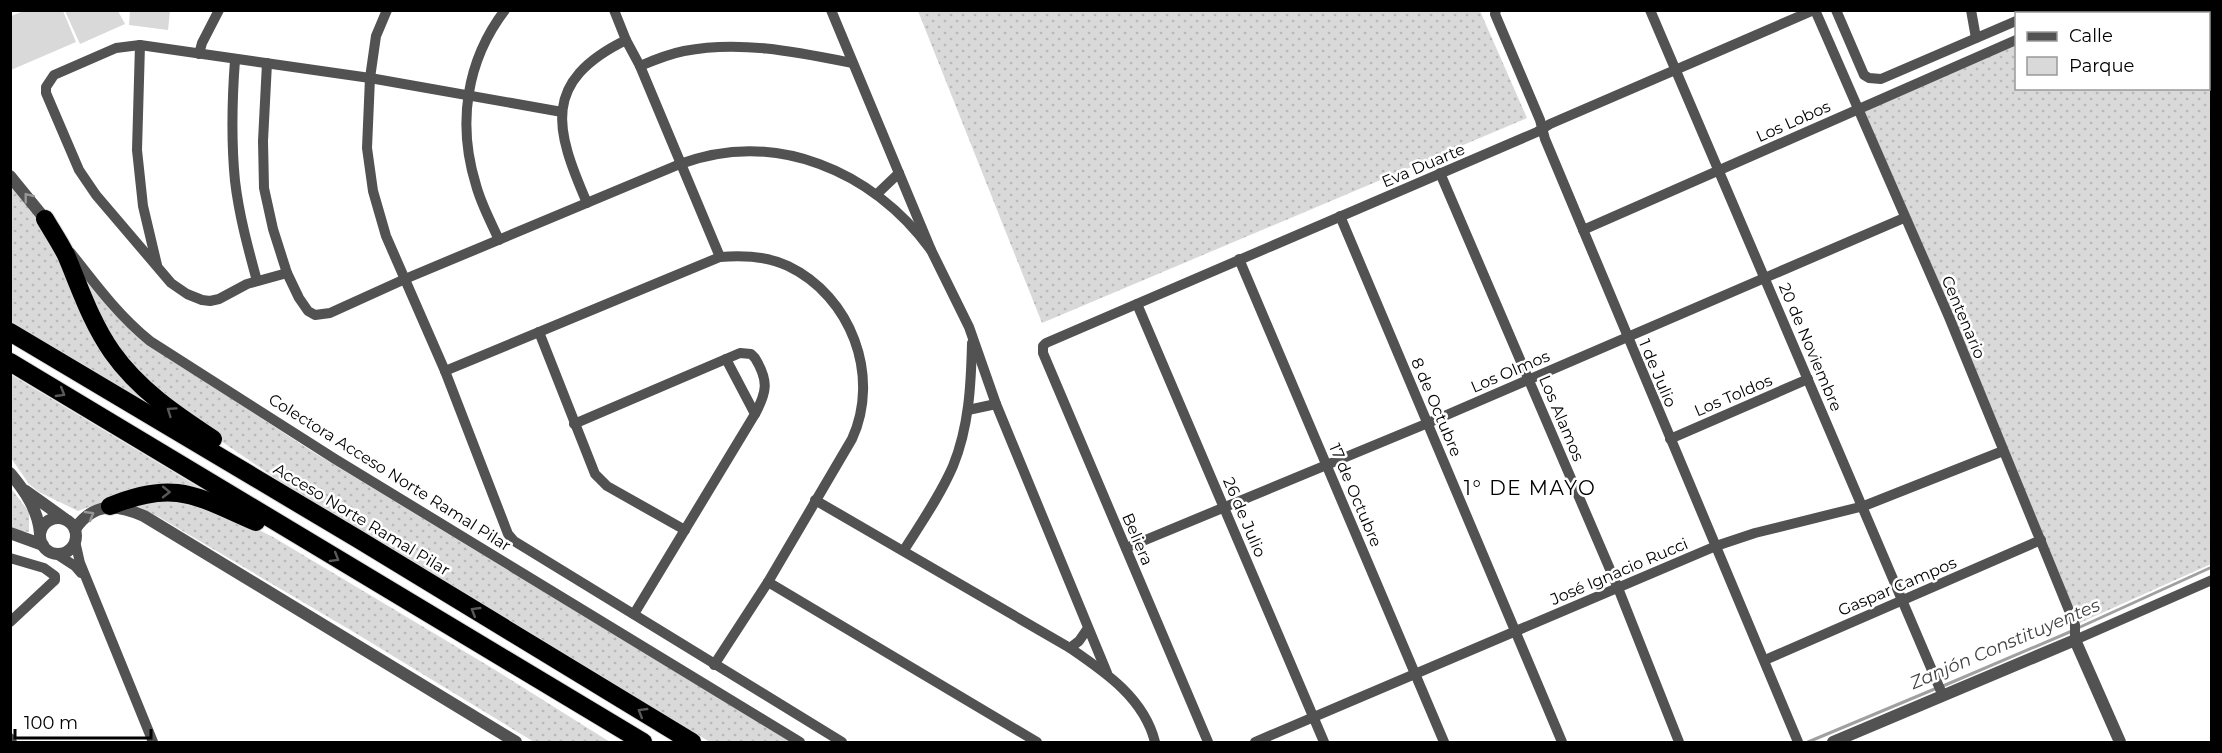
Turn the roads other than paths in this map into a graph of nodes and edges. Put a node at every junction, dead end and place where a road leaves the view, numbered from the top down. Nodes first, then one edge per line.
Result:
1 (219, 10) edge
2 (387, 10) edge
3 (505, 10) edge
4 (614, 10) edge
5 (831, 10) edge
6 (1650, 10) edge
7 (1814, 10) edge
8 (1836, 10) edge
9 (1971, 10) edge
10 (1495, 12) edge
11 (2015, 21) edge
12 (1976, 38) junction
13 (626, 40) junction
14 (2015, 40) edge
15 (140, 45) junction
16 (199, 54) junction
17 (235, 60) junction
18 (267, 63) junction
19 (852, 63) junction
20 (640, 66) junction
21 (1677, 70) junction
22 (370, 78) junction
23 (468, 96) junction
24 (1856, 110) junction
25 (562, 112) junction
26 (1542, 129) junction
27 (680, 164) junction
28 (1719, 171) junction
29 (899, 173) junction
30 (1440, 173) junction
31 (10, 176) edge
32 (877, 194) junction
33 (586, 203) junction
34 (1340, 216) junction
35 (1904, 218) junction
36 (45, 219) junction
37 (1582, 230) junction
38 (499, 240) junction
39 (931, 250) junction
40 (720, 257) junction
41 (1239, 259) junction
42 (158, 269) junction
43 (287, 273) junction
44 (1766, 278) junction
45 (405, 279) junction
46 (257, 281) junction
47 (1137, 303) junction
48 (10, 332) edge
49 (539, 333) junction
50 (972, 337) junction
51 (1627, 337) junction
52 (1043, 346) joint
53 (726, 358) junction
54 (10, 362) edge
55 (445, 371) junction
56 (1529, 379) junction
57 (1808, 379) junction
58 (996, 404) junction
59 (968, 410) junction
60 (754, 414) junction
61 (1428, 423) junction
62 (574, 424) junction
63 (1670, 439) junction
64 (2003, 451) junction
65 (1327, 465) junction
66 (10, 473) edge
67 (22, 488) junction
68 (815, 500) junction
69 (110, 506) junction
70 (1225, 506) junction
71 (1864, 506) junction
72 (72, 530) junction
73 (685, 530) junction
74 (10, 533) edge
75 (42, 539) junction
76 (357, 539) junction
77 (2041, 540) junction
78 (313, 545) junction
79 (1716, 546) junction
80 (1126, 548) junction
81 (904, 550) junction
82 (55, 553) junction
83 (10, 558) edge
84 (2211, 580) edge
85 (88, 582) junction
86 (768, 582) junction
87 (1618, 588) junction
88 (1903, 600) junction
89 (634, 614) junction
90 (10, 622) edge
91 (1088, 628) junction
92 (1516, 631) junction
93 (2075, 633) junction
94 (465, 635) junction
95 (1070, 648) junction
96 (1765, 660) junction
97 (714, 665) junction
98 (1107, 673) junction
99 (1415, 673) junction
100 (1941, 690) junction
101 (1314, 716) junction
102 (10, 738) edge
103 (1798, 741) edge
104 (12, 742) edge
105 (153, 742) edge
106 (516, 742) edge
107 (628, 742) edge
108 (643, 742) edge
109 (692, 742) edge
110 (800, 742) edge
111 (842, 742) edge
112 (1038, 742) edge
113 (1155, 742) edge
114 (1208, 742) edge
115 (1255, 742) edge
116 (1324, 742) edge
117 (1444, 742) edge
118 (1562, 742) edge
119 (1679, 742) edge
120 (1833, 742) edge
121 (2120, 742) edge

1 - 16 street
2 - 22 street
3 - 23 street
4 - 13 street
5 - 19 street
6 - 21 street, 20 de Noviembre
7 - 21 street, Eva Duarte
7 - 24 street, Centenario
8 - 12 street
9 - 12 street
10 - 26 street, 1 de Julio
11 - 12 street
13 - 20 street
13 - 25 street
14 - 24 street, Los Lobos
15 - 16 street
15 - 42 street
15 - 42 street
16 - 17 street
17 - 18 street
17 - 46 street
18 - 22 street
18 - 43 street
19 - 20 street
19 - 29 street
20 - 27 street
21 - 26 street, Eva Duarte
21 - 28 street, 20 de Noviembre
22 - 23 street
22 - 45 street
23 - 25 street
23 - 38 street
24 - 28 street, Los Lobos
24 - 35 street, Centenario
25 - 33 street
26 - 30 street, Eva Duarte
26 - 37 street, 1 de Julio
27 - 32 street
27 - 33 street
27 - 40 street
28 - 37 street, Los Lobos
28 - 44 street, 20 de Noviembre
29 - 32 street
29 - 39 street
30 - 34 street, Eva Duarte
30 - 56 street, Los Alamos
36 -> 31 street, Colectora Acceso Norte Ramal Pilar
32 - 39 street
33 - 38 street
34 - 41 street, Eva Duarte
34 - 61 street, 8 de Octubre
35 - 44 street, Los Olmos
35 - 64 street, Centenario
76 -> 36 highway
36 - 110 street, Colectora Acceso Norte Ramal Pilar
37 - 51 street, 1 de Julio
38 - 45 street
39 - 50 street
40 - 49 street
40 - 68 street
41 - 47 street, Eva Duarte
41 - 65 street, 17 de Octubre
42 - 46 street
43 - 45 street
43 - 46 street
44 - 51 street, Los Olmos
44 - 57 street, 20 de Noviembre
45 - 55 street
47 - 52 street, Eva Duarte
47 - 70 street, 26 de Julio
48 - 76 highway, Acceso Norte Ramal Pilar
49 - 55 street
49 - 62 street
50 - 58 street
50 - 59 street
51 - 56 street, Los Olmos
51 - 63 street, 1 de Julio
52 - 80 street, Beliera
53 - 60 street
53 - 60 street
53 - 62 street
54 -> 78 highway
55 - 89 street
56 - 61 street, Los Olmos
56 - 87 street, Los Alamos
57 - 63 street, Los Toldos
57 - 71 street, 20 de Noviembre
58 - 59 street
58 - 91 street
59 - 81 street
60 - 73 street
61 - 65 street, Los Olmos
61 - 92 street, 8 de Octubre
62 - 73 street
63 - 79 street, 1 de Julio
64 - 71 street, José Ignacio Rucci
64 - 77 street, Centenario
65 - 70 street, Los Olmos
65 - 99 street, 17 de Octubre
66 - 67 street
67 - 72 street
67 - 75 street
68 - 81 street
68 - 86 street
72 -> 69 street
69 -> 78 highway
69 - 106 street
70 - 80 street, Los Olmos
70 - 101 street, 26 de Julio
71 - 79 street, José Ignacio Rucci
71 - 88 street, 20 de Noviembre
72 - 75 street
72 - 82 street
72 - 85 street
73 - 89 street
74 - 75 street
75 - 82 street
109 -> 76 highway, Acceso Norte Ramal Pilar
77 - 88 street, Gaspar Campos
77 - 93 street, Centenario
78 -> 94 highway
79 - 87 street, José Ignacio Rucci
79 - 96 street, 1 de Julio
80 - 114 street, Beliera
81 - 95 street
82 - 85 street
83 - 90 street
84 - 93 street
85 - 105 street
86 - 97 street
86 - 112 street
87 - 92 street, José Ignacio Rucci
87 - 119 street, Los Alamos
88 - 96 street, Gaspar Campos
88 - 100 street, 20 de Noviembre
89 - 97 street
91 - 95 street
91 - 98 street
92 - 99 street, José Ignacio Rucci
92 - 118 street, 8 de Octubre
93 - 100 street
93 - 121 street
94 - 107 highway
94 - 108 highway
95 - 98 street
96 - 103 street, 1 de Julio
97 - 111 street
98 - 113 street
99 - 101 street, José Ignacio Rucci
99 - 117 street, 17 de Octubre
100 - 120 street
101 - 115 street, José Ignacio Rucci
101 - 116 street, 26 de Julio
102 - 104 street

